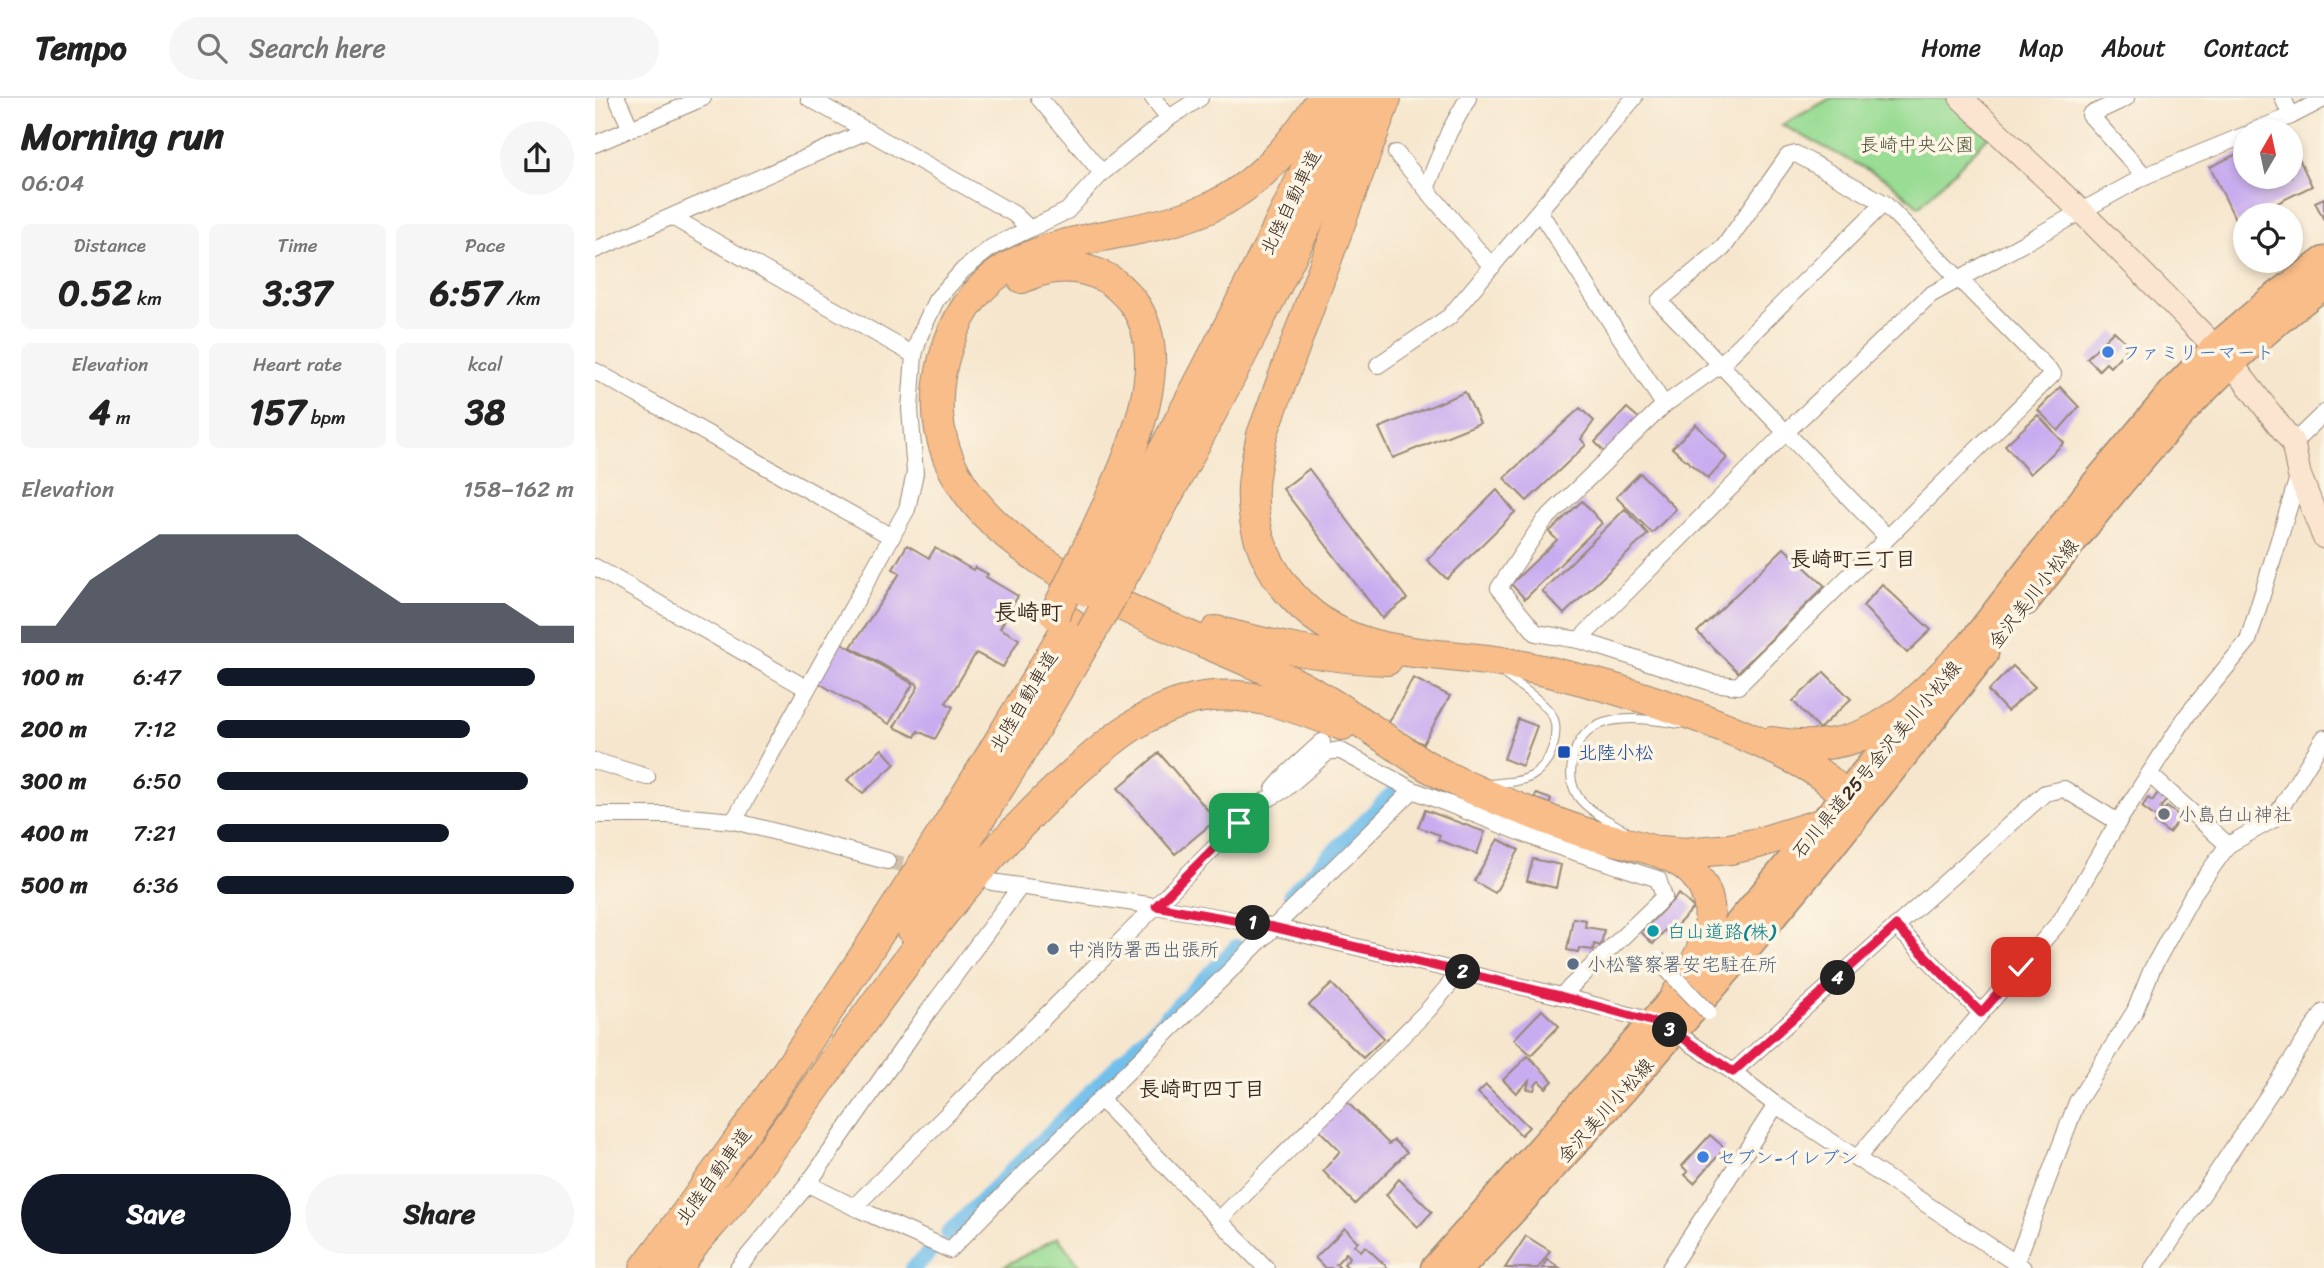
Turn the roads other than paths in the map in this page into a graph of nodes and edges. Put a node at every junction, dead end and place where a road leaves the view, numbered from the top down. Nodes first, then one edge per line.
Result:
1 (617, 98) edge
2 (703, 98) edge
3 (809, 98) edge
4 (1039, 98) edge
5 (1153, 98) edge
6 (1322, 98) edge
7 (1339, 98) edge
8 (1366, 98) edge
9 (1386, 98) edge
10 (1468, 98) edge
11 (1634, 98) edge
12 (1961, 98) edge
13 (2126, 98) edge
14 (2283, 98) edge
15 (2324, 99) edge
16 (1195, 100) edge
17 (2291, 116) junction
18 (1170, 118) junction
19 (2283, 119) edge
20 (631, 129) junction
21 (867, 131) junction
22 (2233, 140) edge
23 (595, 144) edge
24 (1396, 153) dead end
25 (1102, 173) junction
26 (2145, 176) junction
27 (1426, 189) junction
28 (1884, 203) junction
29 (1539, 211) junction
30 (2082, 212) junction
31 (672, 217) junction
32 (1029, 228) junction
33 (595, 250) edge
34 (2324, 260) edge
35 (1492, 267) junction
36 (1959, 279) junction
37 (2324, 286) edge
38 (914, 355) junction
39 (2223, 355) junction
40 (1378, 365) dead end
41 (1720, 365) junction
42 (595, 371) edge
43 (1664, 405) junction
44 (2324, 413) edge
45 (1785, 433) junction
46 (2293, 443) junction
47 (2299, 474) junction
48 (893, 537) junction
49 (1887, 537) junction
50 (2324, 537) edge
51 (1115, 542) junction
52 (595, 567) edge
53 (1072, 623) junction
54 (1580, 640) junction
55 (1966, 651) junction
56 (1475, 659) junction
57 (806, 688) junction
58 (1691, 726) dead end
59 (1704, 728) dead end
60 (1741, 734) junction
61 (2324, 738) edge
62 (1322, 742) dead end
63 (595, 761) edge
64 (2149, 774) junction
65 (647, 777) dead end
66 (1419, 777) junction
67 (1465, 786) junction
68 (1266, 800) junction
69 (1839, 813) junction
70 (595, 815) edge
71 (734, 821) junction
72 (2118, 822) junction
73 (2228, 845) junction
74 (1641, 848) junction
75 (887, 861) tunnel mouth
76 (992, 882) dead end
77 (1020, 887) junction
78 (1156, 906) junction
79 (1896, 926) junction
80 (1273, 927) junction
81 (1657, 959) dead end
82 (1460, 972) junction
83 (1560, 996) junction
84 (1675, 997) junction
85 (1708, 1012) dead end
86 (2324, 1012) edge
87 (1981, 1013) junction
88 (1664, 1027) junction
89 (1733, 1072) junction
90 (1100, 1099) junction
91 (1776, 1105) junction
92 (1857, 1158) junction
93 (808, 1184) junction
94 (854, 1207) junction
95 (1220, 1219) junction
96 (699, 1238) junction
97 (2020, 1266) edge
98 (645, 1268) edge
99 (677, 1268) edge
100 (738, 1268) edge
101 (1266, 1268) edge
102 (1434, 1268) edge
103 (1461, 1268) edge
104 (1670, 1268) edge
105 (2153, 1268) edge

1 - 20 street
2 - 20 street
3 - 21 street
4 - 25 street
5 - 18 street
6 - 66 highway
7 - 51 highway, 北陸自動車道
8 - 51 highway, 北陸自動車道
9 - 56 highway
10 - 27 street
11 - 29 street
12 - 30 street
13 - 26 street
14 - 17 street
15 - 17 street
16 - 18 street
17 - 19 street
18 - 25 street
20 - 23 street
21 - 31 street
21 - 32 street
22 - 26 street
24 - 27 street
25 - 32 street
26 - 30 street
27 - 35 street
28 - 36 street
28 - 41 street
28 - 41 street
29 - 35 street
29 - 43 street
30 - 36 street
30 - 39 street
31 - 33 street
31 - 38 street
32 - 38 street
34 - 39 main road, 石川県道25号金沢美川小松線
35 - 40 street
36 - 45 street
36 - 49 street
37 - 39 main road, 金沢美川小松線
38 - 48 street
39 - 46 street
39 - 55 main road, 石川県道25号金沢美川小松線
39 - 69 main road, 金沢美川小松線
41 - 43 street
41 - 45 street
42 - 48 street
43 - 54 street
44 - 46 street
45 - 49 street
45 - 54 street
46 - 47 street
47 - 50 street
47 - 64 street
48 - 57 street
49 - 54 street
51 - 53 highway, 北陸自動車道, bridge
51 - 53 highway, bridge
51 - 56 highway
52 - 57 street
53 - 96 highway, 北陸自動車道
53 - 98 highway, 北陸自動車道
55 - 60 highway
55 - 69 main road, 石川県道25号金沢美川小松線
56 - 60 highway
56 - 67 lane
57 - 71 street
58 - 74 lane
59 - 60 lane
60 - 69 highway
61 - 73 street
62 - 68 street
63 - 65 street
64 - 72 street
64 - 73 street
66 - 67 highway
66 - 68 street
66 - 80 street
66 - 83 street
66 - 96 highway
67 - 74 highway
68 - 78 street
69 - 74 highway
69 - 84 main road, 石川県道25号金沢美川小松線
69 - 88 main road, 金沢美川小松線
70 - 71 street
71 - 75 street
72 - 79 street
72 - 87 street
73 - 97 street
74 - 84 highway
76 - 77 street
77 - 78 street
77 - 93 street
78 - 80 street
78 - 94 street
79 - 87 street
79 - 89 street
80 - 82 street
80 - 90 street
81 - 85 street, bridge
82 - 83 street
82 - 95 street
83 - 88 street
84 - 88 main road, 石川県道25号金沢美川小松線
86 - 105 street
87 - 92 street
88 - 89 street
88 - 102 main road, 石川県道25号金沢美川小松線
88 - 103 main road, 金沢美川小松線
89 - 91 street
90 - 94 street
90 - 95 street
91 - 92 street
91 - 104 street
92 - 97 street
93 - 94 street
93 - 100 street
95 - 101 street
96 - 99 highway, 北陸自動車道

